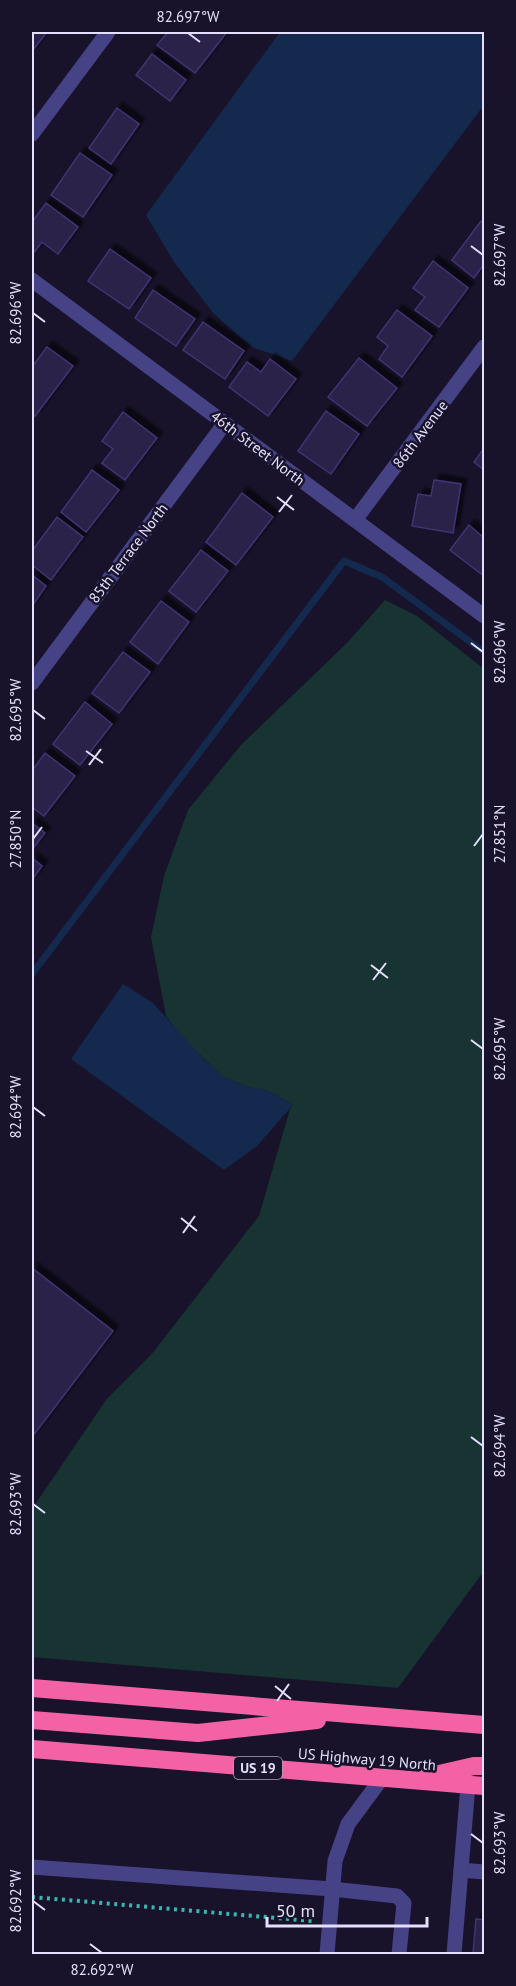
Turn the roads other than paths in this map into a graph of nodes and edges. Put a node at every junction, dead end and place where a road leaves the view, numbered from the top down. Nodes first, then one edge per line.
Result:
1 (108, 32) edge
2 (32, 134) edge
3 (32, 280) edge
4 (484, 347) edge
5 (225, 423) junction
6 (355, 520) junction
7 (484, 616) edge
8 (32, 683) edge
9 (32, 1688) edge
10 (361, 1715) junction
11 (32, 1720) edge
12 (484, 1725) edge
13 (32, 1749) edge
14 (484, 1766) edge
15 (382, 1778) junction
16 (410, 1780) junction
17 (476, 1786) edge
18 (32, 1867) edge
19 (461, 1870) junction
20 (484, 1872) edge
21 (332, 1889) junction
22 (327, 1954) edge
23 (399, 1954) edge
24 (454, 1954) edge

1 - 2 street
3 - 5 street, 46th Street North
4 - 6 street, 86th Avenue
5 - 6 street, 46th Street North
5 - 8 street, 85th Terrace North
6 - 7 street, 46th Street North
9 - 10 highway
10 - 11 highway
10 - 12 highway
13 - 15 highway, US Highway 19 North / US 19
14 - 16 highway
15 - 16 highway, US Highway 19 North / US 19
15 - 21 street
16 - 17 highway, US Highway 19 North / US 19
17 - 19 street
18 - 21 street
19 - 20 street
19 - 24 street
21 - 22 street
21 - 23 street

